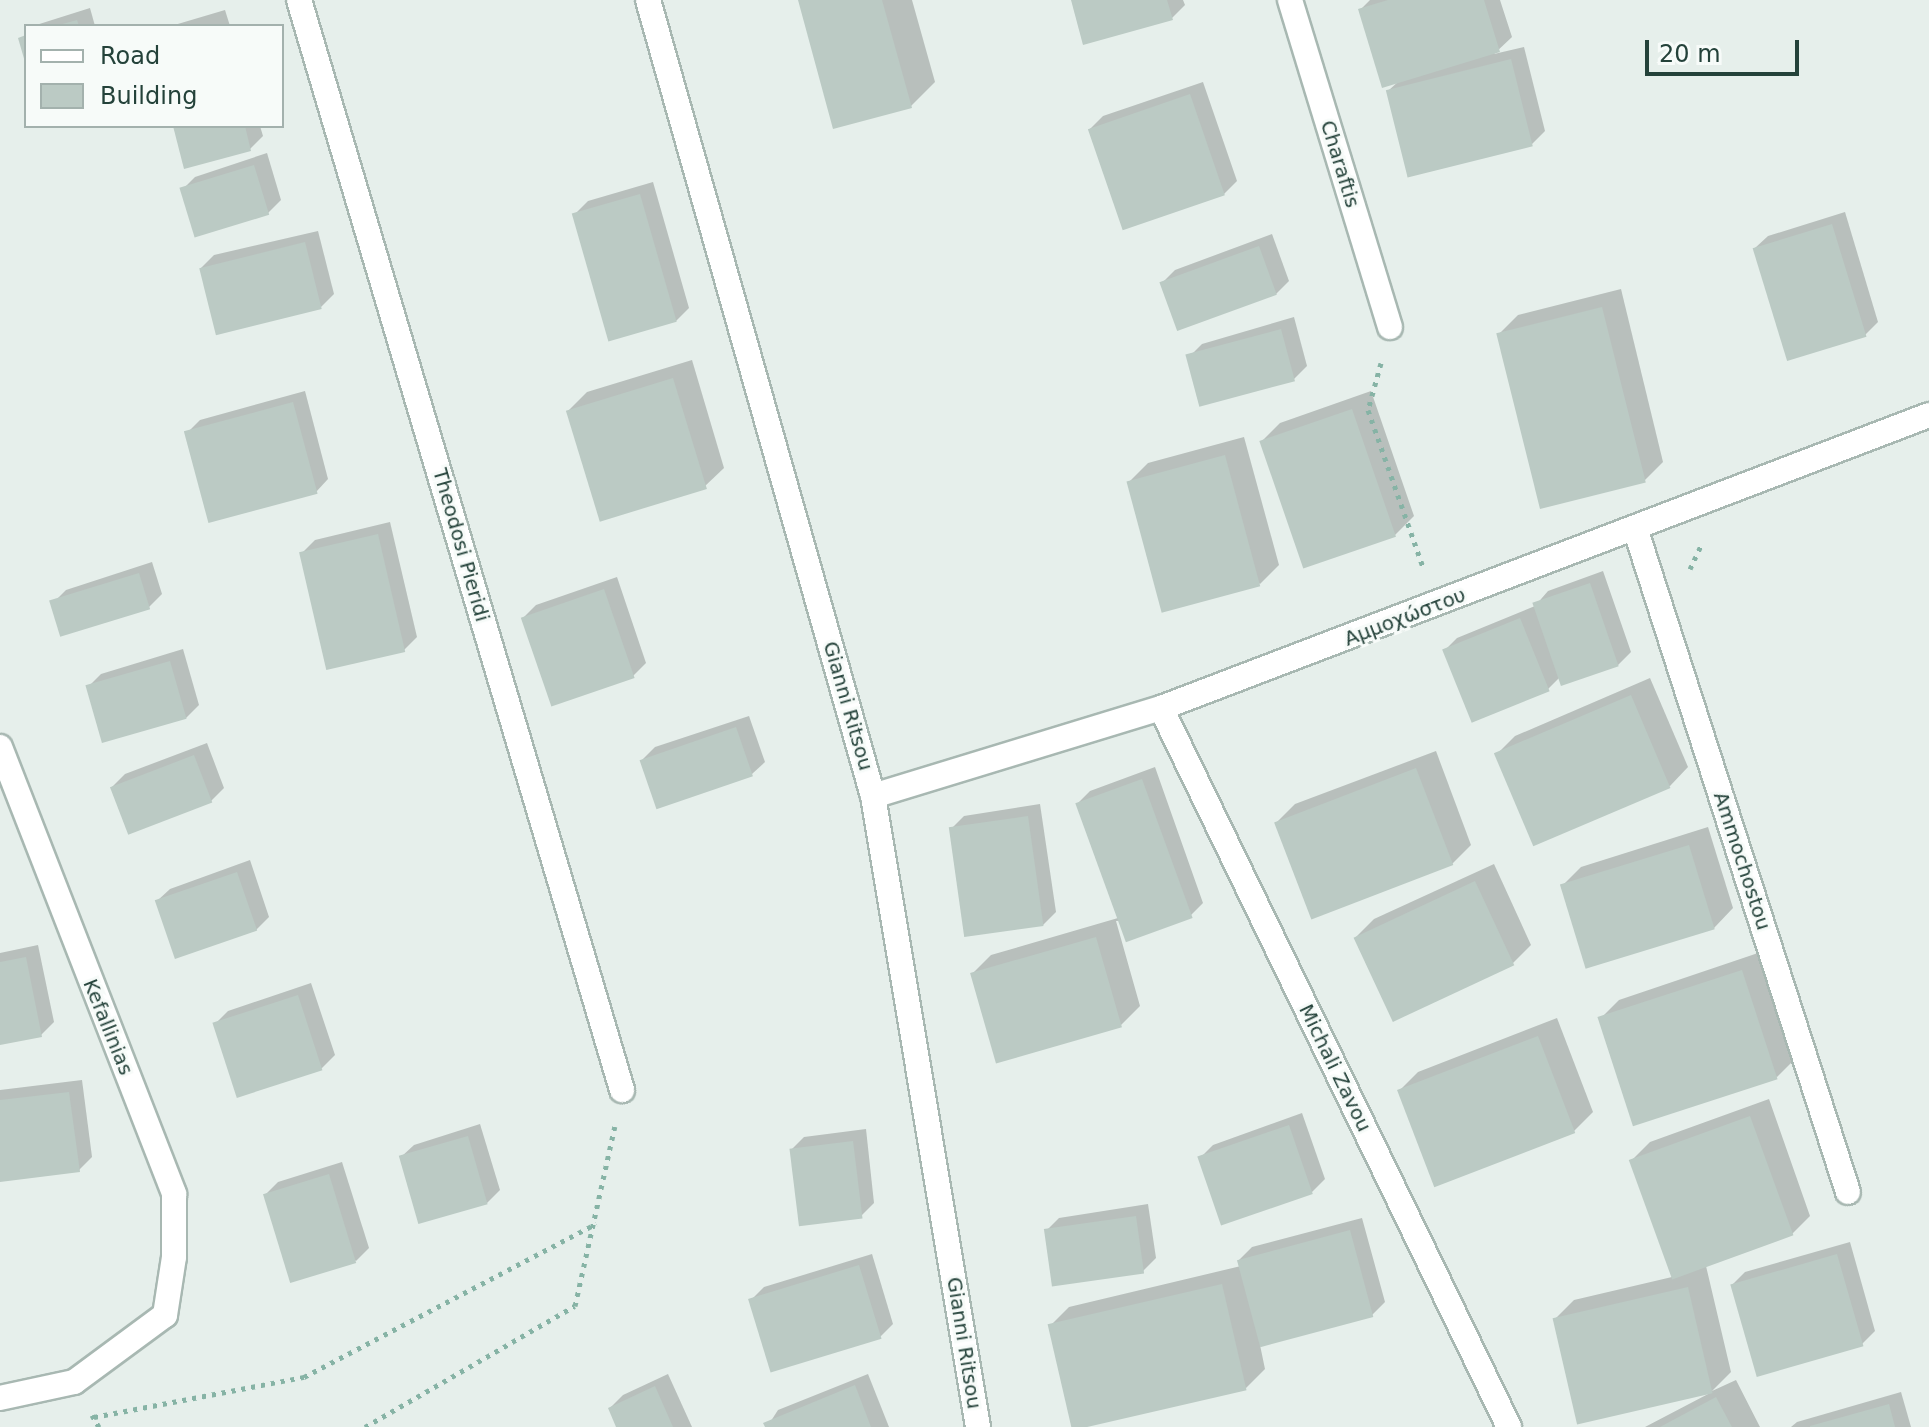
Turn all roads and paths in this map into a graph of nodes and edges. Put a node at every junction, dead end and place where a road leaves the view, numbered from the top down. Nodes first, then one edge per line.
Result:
1 (299, 0) edge
2 (648, 0) edge
3 (1290, 0) edge
4 (1390, 327) joint
5 (1929, 415) edge
6 (1636, 531) junction
7 (1707, 534) dead end
8 (1436, 605) junction
9 (1660, 605) junction
10 (1161, 708) junction
11 (0, 747) edge
12 (5, 779) edge
13 (873, 796) junction
14 (622, 1090) joint
15 (1848, 1192) dead end
16 (596, 1224) junction
17 (0, 1398) edge
18 (93, 1417) dead end
19 (365, 1427) edge
20 (978, 1427) edge
21 (1509, 1427) edge

1 - 14 street, Theodosi Pieridi
2 - 13 street, Gianni Ritsou
3 - 4 street, Charaftis
4 - 8 path
5 - 6 street, Αμμοχώστου
6 - 8 street, Αμμοχώστου
6 - 9 street, Ammochostou
7 - 9 path
8 - 10 street, Αμμοχώστου
9 - 15 street, Ammochostou
10 - 13 street, Αμμοχώστου
10 - 21 street, Michali Zavou
11 - 12 street, Kefallinias
12 - 17 street, Kefallinias
13 - 20 street, Gianni Ritsou
14 - 16 path
16 - 18 path
16 - 19 path

